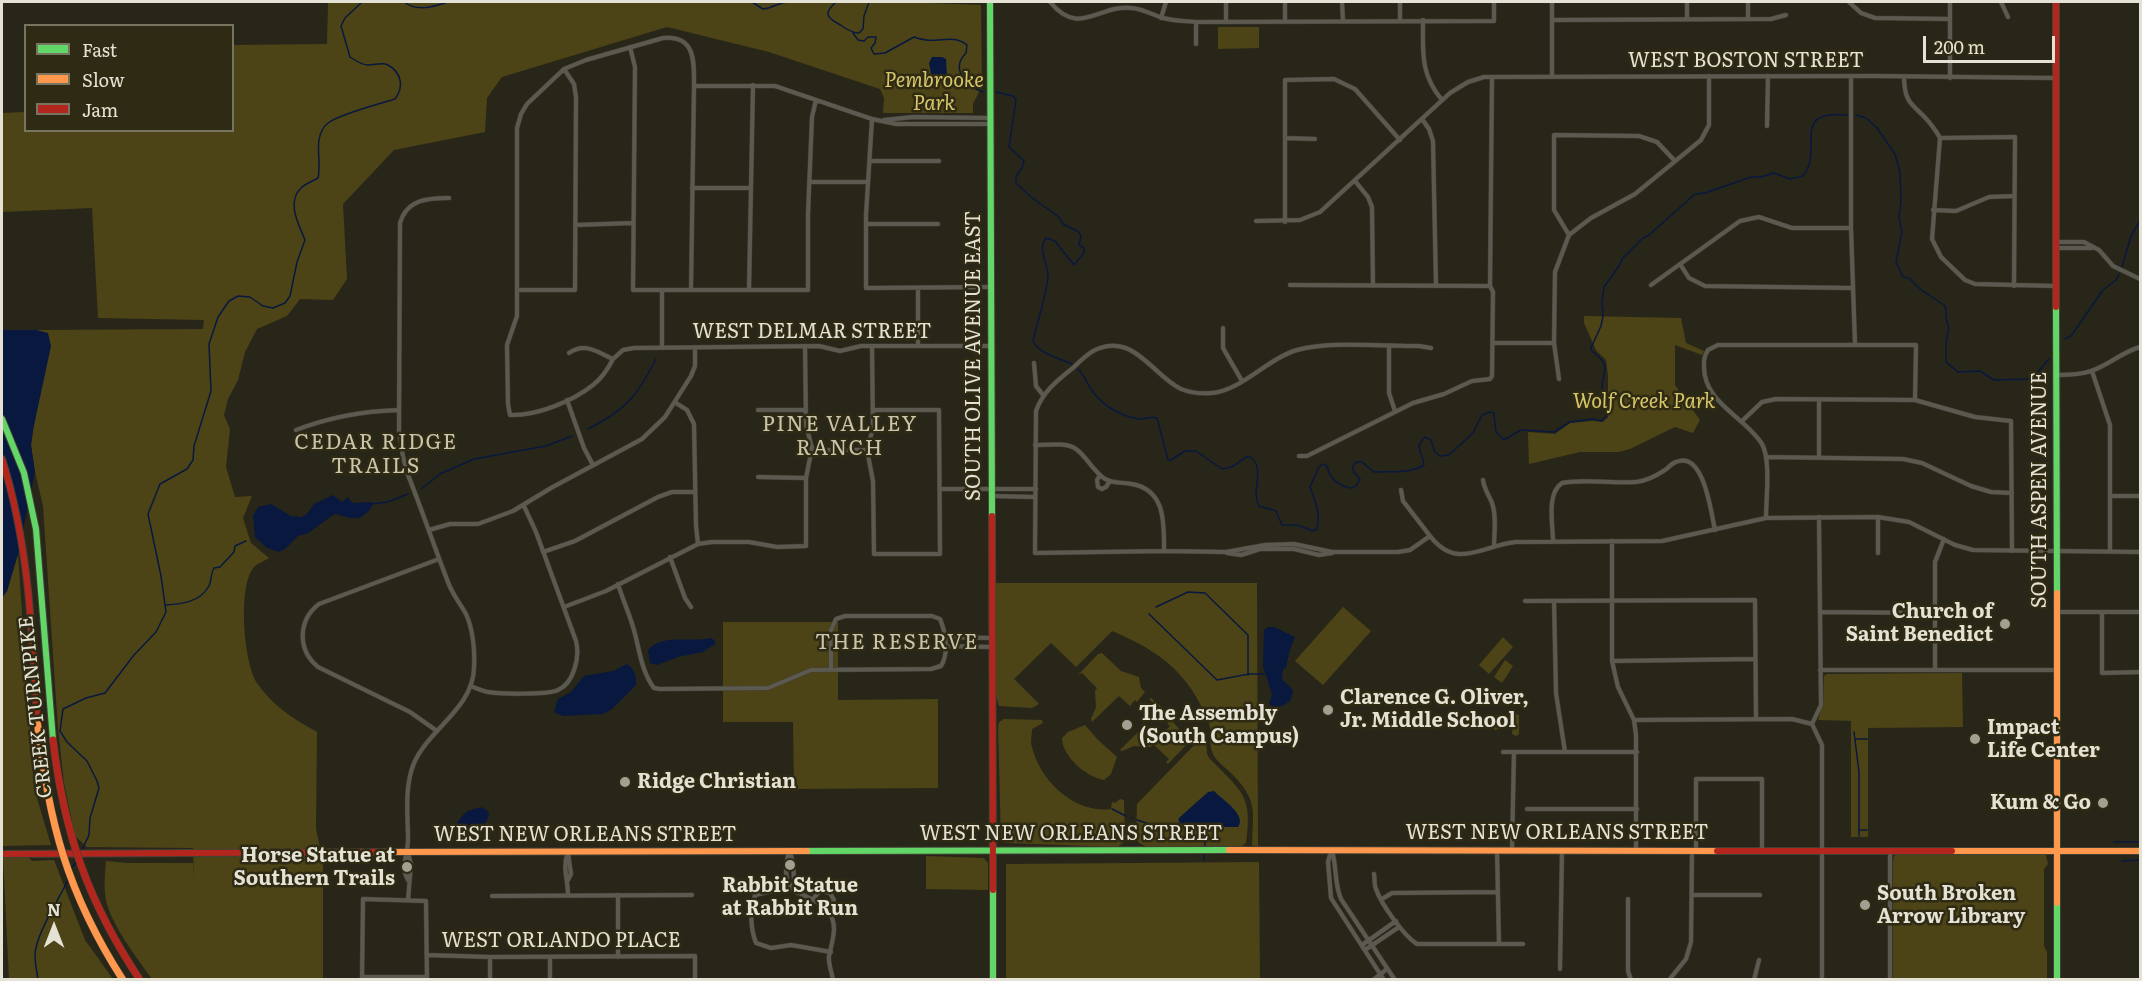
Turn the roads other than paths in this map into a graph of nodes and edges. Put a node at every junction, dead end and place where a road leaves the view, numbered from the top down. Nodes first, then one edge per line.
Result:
1 (990, 2) edge
2 (1050, 2) edge
3 (1166, 2) edge
4 (1226, 2) edge
5 (1285, 2) edge
6 (1342, 2) edge
7 (1400, 2) edge
8 (1494, 2) edge
9 (1552, 2) edge
10 (1687, 2) edge
11 (1748, 2) edge
12 (1849, 2) edge
13 (1950, 2) edge
14 (2001, 2) edge
15 (2056, 2) edge
16 (1786, 15) dead end
17 (2008, 17) dead end
18 (1161, 18) junction
19 (1687, 19) junction
20 (1748, 19) junction
21 (1950, 19) junction
22 (1423, 20) junction
23 (1552, 20) junction
24 (1226, 21) junction
25 (1285, 21) junction
26 (1342, 21) junction
27 (1400, 21) junction
28 (1196, 22) junction
29 (1197, 44) dead end
30 (630, 47) junction
31 (564, 69) junction
32 (1709, 76) junction
33 (1768, 76) junction
34 (1851, 76) junction
35 (1492, 77) junction
36 (1552, 77) junction
37 (1904, 78) junction
38 (1950, 78) junction
39 (2056, 78) junction
40 (753, 85) junction
41 (694, 86) junction
42 (816, 100) junction
43 (1442, 100) junction
44 (872, 118) junction
45 (1422, 119) junction
46 (990, 121) junction
47 (1767, 126) dead end
48 (1285, 138) junction
49 (1940, 138) junction
50 (1315, 139) dead end
51 (1400, 140) junction
52 (939, 160) dead end
53 (870, 161) junction
54 (1675, 161) junction
55 (1355, 181) junction
56 (809, 182) junction
57 (868, 182) junction
58 (692, 188) junction
59 (751, 188) junction
60 (2014, 196) junction
61 (449, 198) dead end
62 (1933, 210) junction
63 (1256, 221) dead end
64 (1285, 222) junction
65 (633, 223) junction
66 (866, 224) junction
67 (938, 224) dead end
68 (575, 225) junction
69 (1851, 228) junction
70 (1569, 235) junction
71 (2057, 245) junction
72 (1680, 264) junction
73 (2140, 279) edge
74 (1290, 285) dead end
75 (1651, 285) dead end
76 (1373, 286) junction
77 (1436, 286) junction
78 (1490, 286) junction
79 (2014, 286) junction
80 (2057, 286) junction
81 (990, 287) junction
82 (918, 288) junction
83 (1852, 288) junction
84 (517, 290) junction
85 (662, 290) junction
86 (691, 290) junction
87 (749, 290) junction
88 (1223, 328) dead end
89 (1493, 343) junction
90 (1554, 343) junction
91 (1855, 344) junction
92 (991, 345) junction
93 (805, 346) junction
94 (872, 346) junction
95 (918, 346) junction
96 (1389, 346) junction
97 (662, 347) junction
98 (2140, 347) edge
99 (695, 348) junction
100 (1431, 348) dead end
101 (569, 353) dead end
102 (613, 359) junction
103 (1034, 363) dead end
104 (2092, 371) junction
105 (2056, 375) junction
106 (1559, 379) dead end
107 (1242, 381) junction
108 (1043, 395) junction
109 (567, 400) junction
110 (1819, 400) junction
111 (1915, 400) junction
112 (676, 403) junction
113 (399, 410) junction
114 (758, 410) dead end
115 (806, 410) junction
116 (873, 410) junction
117 (1395, 411) junction
118 (2, 419) edge
119 (1742, 422) junction
120 (297, 430) dead end
121 (1035, 445) junction
122 (811, 450) junction
123 (867, 450) junction
124 (1299, 456) dead end
125 (1766, 457) junction
126 (1819, 457) junction
127 (2, 459) edge
128 (593, 465) junction
129 (758, 477) dead end
130 (1102, 477) junction
131 (806, 478) junction
132 (1483, 480) dead end
133 (1110, 481) junction
134 (940, 489) junction
135 (1036, 489) junction
136 (1401, 490) dead end
137 (695, 492) junction
138 (991, 493) junction
139 (2012, 493) junction
140 (2110, 496) junction
141 (2140, 496) edge
142 (1036, 497) junction
143 (524, 506) junction
144 (1819, 517) junction
145 (1878, 517) junction
146 (1766, 518) junction
147 (429, 530) junction
148 (1715, 530) junction
149 (1430, 536) junction
150 (1944, 539) junction
151 (1612, 541) junction
152 (1553, 542) junction
153 (698, 544) junction
154 (1494, 548) junction
155 (1164, 551) junction
156 (543, 552) junction
157 (2012, 552) junction
158 (2056, 552) junction
159 (2110, 552) junction
160 (2140, 552) edge
161 (1878, 553) dead end
162 (670, 557) junction
163 (439, 559) junction
164 (618, 585) junction
165 (1525, 601) dead end
166 (1554, 601) junction
167 (1612, 601) junction
168 (691, 606) dead end
169 (564, 607) junction
170 (1820, 612) junction
171 (2056, 612) junction
172 (2140, 612) edge
173 (1934, 613) junction
174 (2102, 613) junction
175 (945, 637) junction
176 (992, 638) junction
177 (945, 646) junction
178 (992, 647) junction
179 (1756, 659) junction
180 (1612, 661) junction
181 (831, 670) junction
182 (1820, 670) junction
183 (1935, 670) junction
184 (2056, 670) junction
185 (2140, 672) edge
186 (470, 686) junction
187 (1756, 718) junction
188 (1634, 720) junction
189 (1812, 724) junction
190 (437, 731) junction
191 (1503, 752) dead end
192 (1514, 752) junction
193 (1565, 752) junction
194 (1637, 752) junction
195 (1527, 809) dead end
196 (1637, 809) junction
197 (1497, 849) junction
198 (1512, 849) junction
199 (1562, 849) junction
200 (1636, 849) junction
201 (1694, 849) junction
202 (993, 850) junction
203 (1332, 850) junction
204 (1762, 850) junction
205 (1821, 850) junction
206 (1890, 850) junction
207 (2057, 850) junction
208 (2140, 850) edge
209 (789, 851) junction
210 (568, 852) junction
211 (407, 853) junction
212 (2, 854) edge
213 (786, 869) junction
214 (793, 869) junction
215 (1374, 874) dead end
216 (796, 883) junction
217 (789, 886) junction
218 (1329, 889) junction
219 (1337, 889) junction
220 (1498, 892) junction
221 (800, 893) junction
222 (568, 895) junction
223 (692, 895) dead end
224 (1760, 895) dead end
225 (492, 896) dead end
226 (618, 896) junction
227 (1692, 896) junction
228 (1382, 899) junction
229 (1628, 899) dead end
230 (408, 900) junction
231 (812, 900) junction
232 (828, 911) junction
233 (1396, 921) junction
234 (1399, 927) junction
235 (1383, 930) junction
236 (1386, 936) junction
237 (1368, 940) junction
238 (1499, 944) junction
239 (1523, 944) dead end
240 (1362, 945) junction
241 (1372, 946) junction
242 (1365, 950) junction
243 (831, 952) junction
244 (427, 955) junction
245 (490, 957) junction
246 (550, 957) junction
247 (618, 957) junction
248 (1760, 960) dead end
249 (1388, 969) junction
250 (1560, 969) dead end
251 (1381, 975) junction
252 (362, 978) edge
253 (427, 978) edge
254 (123, 980) edge
255 (140, 980) edge
256 (490, 980) edge
257 (550, 980) edge
258 (695, 980) edge
259 (832, 980) edge
260 (993, 980) edge
261 (1373, 980) edge
262 (1384, 980) edge
263 (1395, 980) edge
264 (1630, 980) edge
265 (1669, 980) edge
266 (1754, 980) edge
267 (1822, 980) edge
268 (1890, 980) edge
269 (2057, 980) edge

1 - 46 main road, SOUTH OLIVE AVENUE EAST
2 - 18 street
3 - 18 street
4 - 24 street
5 - 25 street
6 - 26 street
7 - 27 street
8 - 22 street
9 - 23 street
10 - 19 street
11 - 20 street
12 - 21 street
13 - 21 street
14 - 17 street
15 - 39 main road, SOUTH ASPEN AVENUE
16 - 20 street
18 - 28 street
19 - 20 street
19 - 23 street
21 - 38 street
22 - 27 street
22 - 43 street
23 - 36 street
24 - 25 street
24 - 28 street
25 - 26 street
26 - 27 street
28 - 29 street
30 - 31 street
30 - 41 street
30 - 65 street
31 - 68 street
31 - 84 street
32 - 33 street, WEST BOSTON STREET
32 - 36 street, WEST BOSTON STREET
32 - 54 street
33 - 34 street, WEST BOSTON STREET
33 - 47 street
34 - 37 street, WEST BOSTON STREET
34 - 69 street
35 - 36 street, WEST BOSTON STREET
35 - 43 street, WEST BOSTON STREET
35 - 78 street
37 - 38 street, WEST BOSTON STREET
37 - 49 street
38 - 39 street, WEST BOSTON STREET
39 - 71 main road, SOUTH ASPEN AVENUE
40 - 41 street
40 - 42 street
40 - 59 street
41 - 58 street
42 - 44 street
42 - 56 street
43 - 45 street, WEST BOSTON STREET
44 - 46 street
44 - 53 street
45 - 51 street, WEST BOSTON STREET
45 - 77 street
46 - 81 main road, SOUTH OLIVE AVENUE EAST
48 - 50 street
48 - 51 street
48 - 64 street
49 - 60 street
49 - 62 street
51 - 55 street, WEST BOSTON STREET
52 - 53 street
53 - 57 street
54 - 70 street
54 - 70 street
55 - 64 street, WEST BOSTON STREET
55 - 76 street
56 - 57 street
56 - 87 street
57 - 66 street
58 - 59 street
58 - 86 street
59 - 87 street
60 - 62 street
60 - 79 street
61 - 113 street
62 - 79 street
63 - 64 street, WEST BOSTON STREET
65 - 68 street
65 - 85 street
66 - 67 street
66 - 82 street
68 - 84 street
69 - 72 street
69 - 83 street
70 - 90 street
71 - 73 street
71 - 80 main road, SOUTH ASPEN AVENUE
72 - 75 street
72 - 83 street
74 - 76 street
76 - 77 street
77 - 78 street
78 - 89 street
79 - 80 street
80 - 105 main road, SOUTH ASPEN AVENUE
81 - 82 street
81 - 92 main road, SOUTH OLIVE AVENUE EAST
82 - 95 street
83 - 91 street
84 - 109 street
85 - 86 street
85 - 97 street
86 - 87 street
88 - 107 street
89 - 90 street
89 - 117 street
90 - 106 street
91 - 111 street
91 - 119 street
92 - 95 street, WEST DELMAR STREET
92 - 138 main road, SOUTH OLIVE AVENUE EAST
93 - 94 street, WEST DELMAR STREET
93 - 99 street, WEST DELMAR STREET
93 - 115 street
94 - 95 street, WEST DELMAR STREET
94 - 116 street
96 - 100 street
96 - 107 street
96 - 117 street
97 - 99 street, WEST DELMAR STREET
97 - 102 street, WEST DELMAR STREET
98 - 104 street
99 - 112 street
101 - 102 street
102 - 109 street
103 - 108 street
104 - 105 street
104 - 140 street
105 - 158 main road, SOUTH ASPEN AVENUE
107 - 108 street
108 - 121 street
109 - 128 street
110 - 111 street
110 - 119 street
110 - 126 street
111 - 139 street
112 - 128 street
112 - 137 street
113 - 120 street
113 - 147 street
114 - 115 street
115 - 122 street
116 - 123 street
116 - 134 street
117 - 124 street
118 - 255 main road, CREEK TURNPIKE, bridge
119 - 125 street
121 - 130 street
121 - 135 street
122 - 123 street
122 - 131 street
123 - 134 street
125 - 126 street
125 - 146 street
126 - 139 street
127 - 254 main road, CREEK TURNPIKE, bridge
128 - 143 street
129 - 131 street
130 - 133 street
130 - 133 street
131 - 153 street
132 - 154 street
133 - 155 street
134 - 138 street
135 - 138 street
135 - 142 street
136 - 149 street
137 - 153 street
137 - 156 street
138 - 142 street
138 - 176 main road, SOUTH OLIVE AVENUE EAST
139 - 157 street
140 - 141 street
140 - 159 street
142 - 155 street
143 - 147 street
143 - 156 street
144 - 145 street
144 - 146 street
144 - 170 street
145 - 150 street
145 - 161 street
146 - 148 street
147 - 163 street
148 - 151 street
148 - 152 street
149 - 154 street
149 - 155 street
150 - 157 street
150 - 173 street
151 - 152 street
151 - 167 street
152 - 154 street
153 - 162 street
156 - 169 street
157 - 158 street
158 - 159 street
158 - 171 main road, SOUTH ASPEN AVENUE
159 - 160 street
162 - 164 street
162 - 168 street
163 - 186 street
163 - 190 street
164 - 169 street
164 - 181 street
165 - 166 street
166 - 167 street
166 - 193 street
167 - 179 street
167 - 180 street
169 - 186 street
170 - 173 street
170 - 182 street
171 - 174 street
171 - 184 main road, SOUTH ASPEN AVENUE
172 - 174 street
173 - 183 street
174 - 185 street
175 - 176 street
175 - 177 street
175 - 181 street
176 - 178 main road, SOUTH OLIVE AVENUE EAST
177 - 178 street
177 - 181 street
178 - 202 main road, SOUTH OLIVE AVENUE EAST
179 - 180 street
179 - 187 street
180 - 188 street
182 - 183 street
182 - 189 street
183 - 184 street
184 - 207 main road, SOUTH ASPEN AVENUE
186 - 190 street
187 - 188 street
187 - 189 street
188 - 194 street
189 - 205 street
190 - 211 street
191 - 192 street
192 - 193 street
192 - 198 street
193 - 194 street
194 - 196 street
195 - 196 street
196 - 200 street
197 - 198 main road, WEST NEW ORLEANS STREET
197 - 203 main road, WEST NEW ORLEANS STREET
197 - 220 street
198 - 199 main road, WEST NEW ORLEANS STREET
199 - 200 main road, WEST NEW ORLEANS STREET
199 - 250 street
200 - 201 main road, WEST NEW ORLEANS STREET
201 - 204 main road, WEST NEW ORLEANS STREET
201 - 204 street
201 - 227 street
202 - 203 main road, WEST NEW ORLEANS STREET
202 - 209 main road, WEST NEW ORLEANS STREET
202 - 260 main road, SOUTH OLIVE AVENUE EAST
203 - 218 street
203 - 219 street
204 - 205 main road, WEST NEW ORLEANS STREET
205 - 206 main road, WEST NEW ORLEANS STREET
205 - 267 street
206 - 207 main road, WEST NEW ORLEANS STREET
206 - 268 street
207 - 208 main road, WEST NEW ORLEANS STREET
207 - 269 main road, SOUTH ASPEN AVENUE
209 - 210 main road, WEST NEW ORLEANS STREET
209 - 213 street
209 - 214 street
210 - 211 main road, WEST NEW ORLEANS STREET
210 - 222 street
211 - 212 main road, WEST NEW ORLEANS STREET
211 - 230 street
213 - 214 street
213 - 217 street
214 - 216 street
215 - 228 street
216 - 217 street
216 - 221 street
217 - 221 street
217 - 243 street
218 - 219 street
218 - 240 street
219 - 237 street
220 - 228 street
220 - 238 street
221 - 231 street
222 - 225 street
222 - 226 street
223 - 226 street
224 - 227 street
226 - 247 street
227 - 265 street
228 - 233 street
229 - 264 street
230 - 244 street
230 - 252 street
231 - 232 street
231 - 232 street
232 - 243 street
233 - 234 street
233 - 235 street
234 - 236 street
234 - 238 street
235 - 236 street
235 - 237 street
236 - 241 street
237 - 240 street
237 - 241 street
238 - 239 street
240 - 242 street
241 - 242 street
241 - 249 street
242 - 251 street
243 - 259 street
244 - 245 street, WEST ORLANDO PLACE
244 - 253 street
245 - 246 street, WEST ORLANDO PLACE
245 - 256 street
246 - 247 street, WEST ORLANDO PLACE
246 - 257 street
247 - 258 street, WEST ORLANDO PLACE
248 - 266 street
249 - 251 street
249 - 263 street
251 - 261 street
251 - 262 street
252 - 253 street

